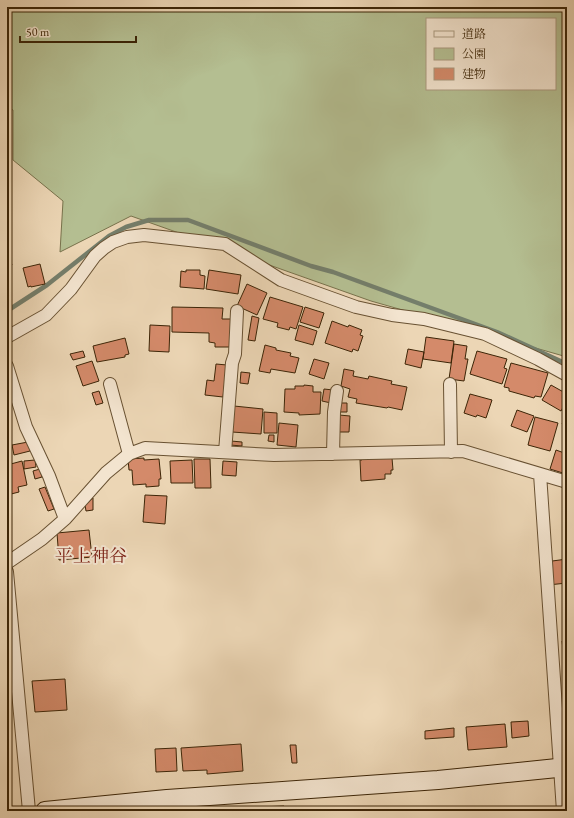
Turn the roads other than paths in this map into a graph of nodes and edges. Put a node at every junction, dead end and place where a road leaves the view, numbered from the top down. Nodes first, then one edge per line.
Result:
1 (237, 311) dead end
2 (7, 337) edge
3 (7, 366) edge
4 (567, 375) edge
5 (110, 384) dead end
6 (450, 384) dead end
7 (337, 392) dead end
8 (11, 394) edge
9 (225, 452) junction
10 (451, 452) junction
11 (129, 454) junction
12 (333, 454) junction
13 (540, 474) junction
14 (567, 482) edge
15 (65, 519) junction
16 (7, 562) edge
17 (7, 572) edge
18 (563, 768) edge
19 (28, 811) edge
20 (45, 811) edge
21 (563, 811) edge

1 - 9 street
2 - 4 street
3 - 8 street
5 - 11 street
6 - 10 street
7 - 12 street
8 - 15 street
9 - 11 street
9 - 12 street
10 - 12 street
10 - 13 street
11 - 15 street
13 - 14 street
13 - 18 street
15 - 16 street
17 - 19 street
18 - 20 street
18 - 21 street

